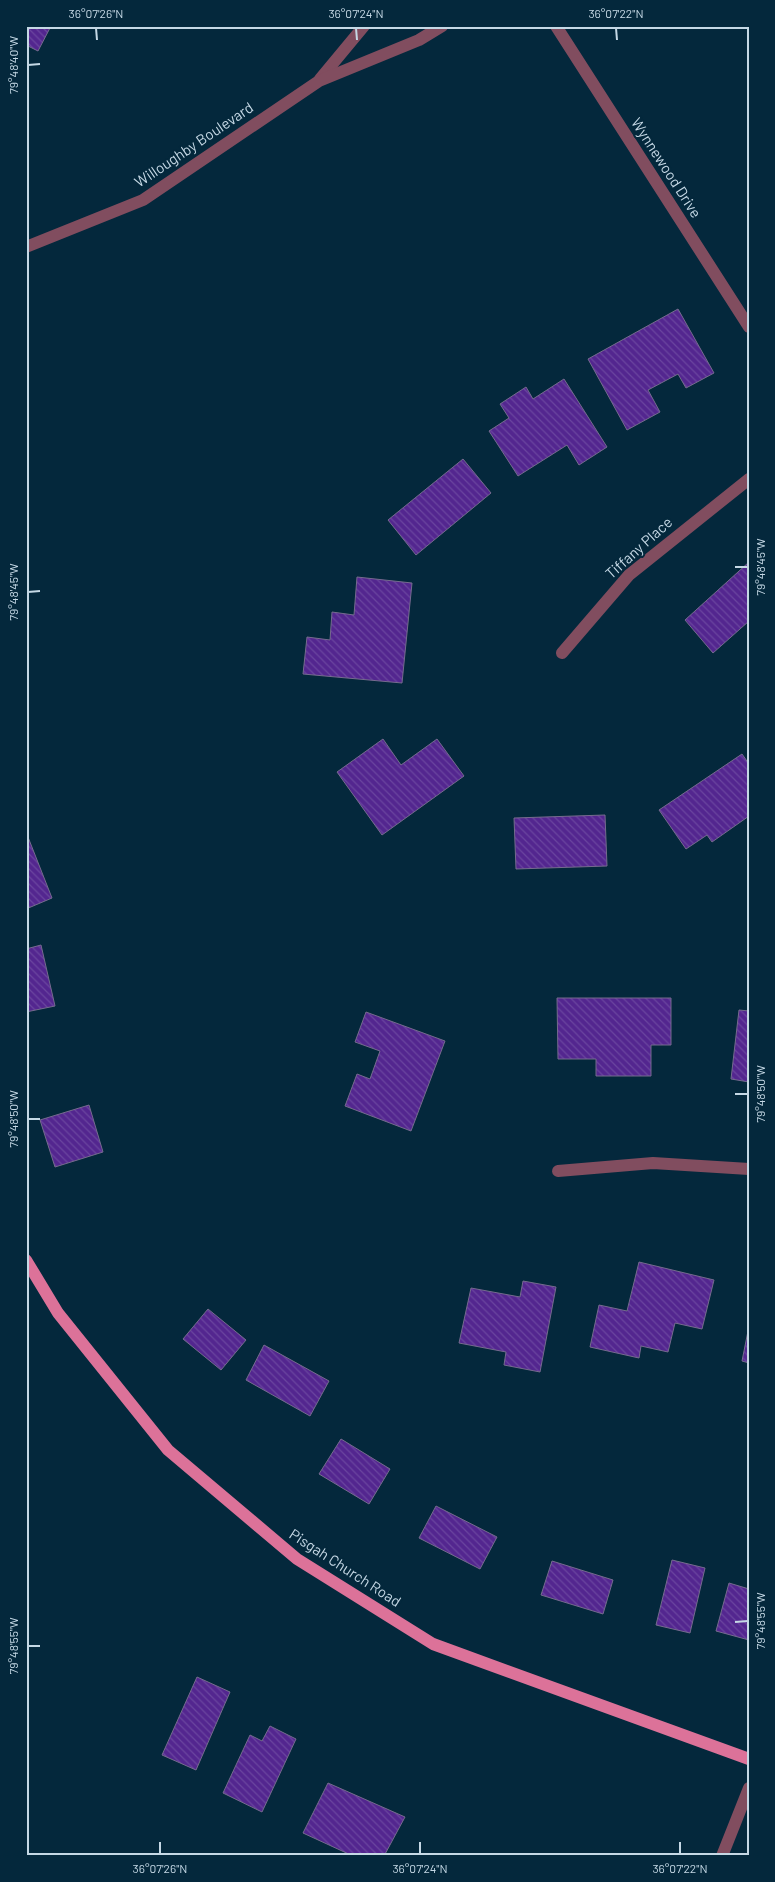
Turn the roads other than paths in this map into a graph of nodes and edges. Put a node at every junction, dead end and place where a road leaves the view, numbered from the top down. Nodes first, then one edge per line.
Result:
1 (364, 26) edge
2 (442, 26) edge
3 (556, 26) edge
4 (318, 81) junction
5 (26, 247) edge
6 (749, 327) edge
7 (749, 478) edge
8 (562, 653) dead end
9 (749, 1169) edge
10 (558, 1171) dead end
11 (26, 1260) edge
12 (749, 1759) edge
13 (749, 1788) edge
14 (722, 1856) edge

1 - 4 street, Willoughby Boulevard
2 - 4 street, Willoughby Boulevard
3 - 6 street, Wynnewood Drive
4 - 5 street, Willoughby Boulevard
7 - 8 street, Tiffany Place
9 - 10 street
11 - 12 main road, Pisgah Church Road
13 - 14 street

